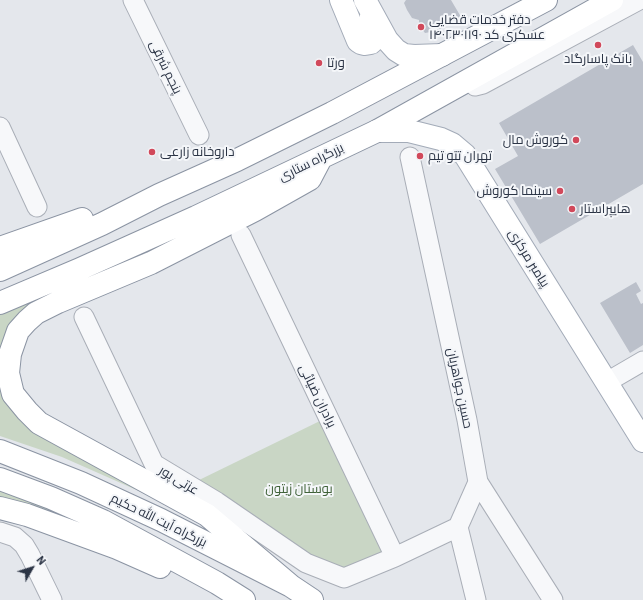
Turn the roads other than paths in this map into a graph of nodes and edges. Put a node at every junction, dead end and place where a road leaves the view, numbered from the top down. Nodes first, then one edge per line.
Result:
1 (133, 0) edge
2 (341, 0) edge
3 (612, 0) edge
4 (639, 0) edge
5 (536, 2) edge
6 (367, 3) edge
7 (442, 55) junction
8 (452, 90) junction
9 (0, 127) edge
10 (377, 131) junction
11 (199, 135) dead end
12 (410, 157) dead end
13 (320, 158) junction
14 (160, 195) junction
15 (37, 207) dead end
16 (241, 235) dead end
17 (0, 248) edge
18 (0, 270) edge
19 (0, 302) edge
20 (84, 317) dead end
21 (643, 361) edge
22 (607, 382) junction
23 (643, 441) edge
24 (0, 450) edge
25 (0, 479) edge
26 (478, 482) junction
27 (0, 508) edge
28 (458, 527) junction
29 (0, 532) edge
30 (395, 557) junction
31 (217, 583) junction
32 (291, 586) junction
33 (52, 600) edge
34 (244, 600) edge
35 (312, 600) edge
36 (476, 600) edge
37 (553, 600) edge

1 - 11 street, پنجم شرقی
2 - 6 main road
3 - 8 main road, بزرگراه ستاری
4 - 8 street
5 - 7 main road
6 - 7 main road
7 - 14 main road
8 - 10 main road, بزرگراه ستاری
9 - 15 street
10 - 13 main road, بزرگراه ستاری
10 - 22 main road, پیامبر مرکزی
12 - 26 street, حسین جواهریان
13 - 19 main road, بزرگراه ستاری
13 - 32 main road
14 - 17 main road
14 - 18 main road
16 - 30 street, برادران ضیائی
20 - 30 street, عزتی پور
21 - 22 street
22 - 23 main road, پیامبر مرکزی
24 - 32 main road, بزرگراه آیت الله حکیم
25 - 31 main road, بزرگراه آیت الله حکیم
26 - 28 street
26 - 37 street, حسین جواهریان
27 - 31 main road
28 - 30 street
28 - 36 street
29 - 33 street
31 - 34 main road, بزرگراه آیت الله حکیم
32 - 35 main road, بزرگراه آیت الله حکیم

